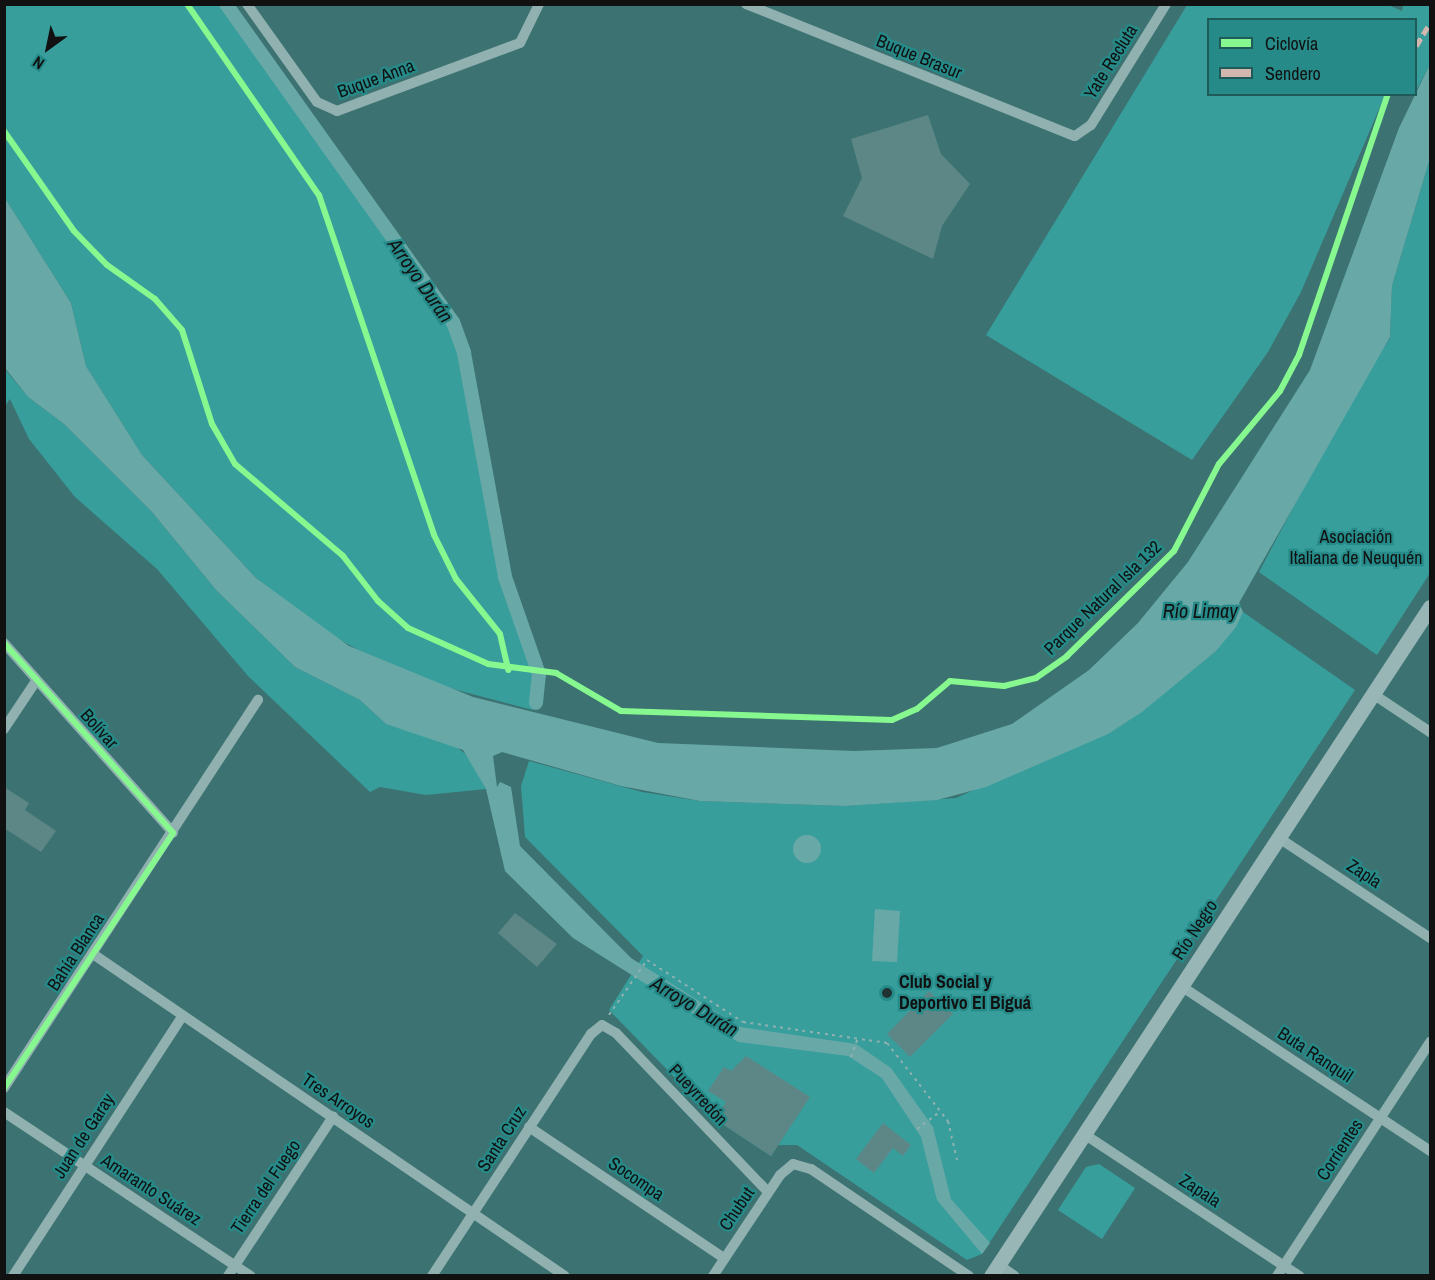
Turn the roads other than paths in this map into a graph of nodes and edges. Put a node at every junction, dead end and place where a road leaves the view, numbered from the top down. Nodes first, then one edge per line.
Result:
1 (246, 4) edge
2 (539, 4) edge
3 (746, 4) edge
4 (1166, 4) edge
5 (1080, 135) joint
6 (1431, 607) edge
7 (4, 643) edge
8 (36, 681) junction
9 (1373, 694) junction
10 (258, 700) dead end
11 (4, 729) edge
12 (1431, 732) edge
13 (173, 833) junction
14 (1279, 838) junction
15 (1431, 938) edge
16 (93, 954) junction
17 (1181, 986) junction
18 (183, 1015) junction
19 (602, 1025) joint
20 (1431, 1042) edge
21 (4, 1088) edge
22 (4, 1112) edge
23 (333, 1117) junction
24 (1380, 1118) junction
25 (529, 1127) junction
26 (1084, 1134) junction
27 (1431, 1151) edge
28 (84, 1166) junction
29 (768, 1192) junction
30 (473, 1213) junction
31 (724, 1258) junction
32 (235, 1265) junction
33 (1283, 1266) junction
34 (995, 1270) edge
35 (12, 1275) edge
36 (228, 1275) edge
37 (251, 1275) edge
38 (432, 1275) edge
39 (565, 1275) edge
40 (713, 1275) edge
41 (969, 1275) edge
42 (1015, 1275) edge
43 (1277, 1275) edge
44 (1299, 1275) edge

1 - 2 street, Buque Anna
3 - 5 street, Buque Brasur
4 - 5 street, Yate Recluta
6 - 9 street, Río Negro
7 - 8 street, Bolívar
8 - 11 street
8 - 13 street, Bolívar
9 - 12 street
9 - 14 street, Río Negro
10 - 13 street, Bahía Blanca
13 - 16 street, Bahía Blanca
14 - 15 street, Zapla
14 - 17 street, Río Negro
16 - 18 street, Tres Arroyos
16 - 21 street, Bahía Blanca
17 - 24 street, Buta Ranquil
17 - 26 street, Río Negro
18 - 23 street, Tres Arroyos
18 - 28 street, Juan de Garay
19 - 25 street, Santa Cruz
19 - 29 street, Pueyrredón
20 - 24 street, Corrientes
22 - 28 street, Amaranto Suárez
23 - 30 street, Tres Arroyos
23 - 32 street, Tierra del Fuego
24 - 27 street, Buta Ranquil
24 - 33 street, Corrientes
25 - 30 street, Santa Cruz
25 - 31 street, Socompa
26 - 33 street, Zapala
26 - 34 street, Río Negro
28 - 32 street, Amaranto Suárez
28 - 35 street, Juan de Garay
29 - 31 street, Chubut
29 - 41 street, Chubut
30 - 38 street, Santa Cruz
30 - 39 street, Tres Arroyos
31 - 40 street, Chubut
32 - 36 street, Tierra del Fuego
32 - 37 street, Amaranto Suárez
33 - 43 street, Corrientes
33 - 44 street, Zapala
34 - 42 street

